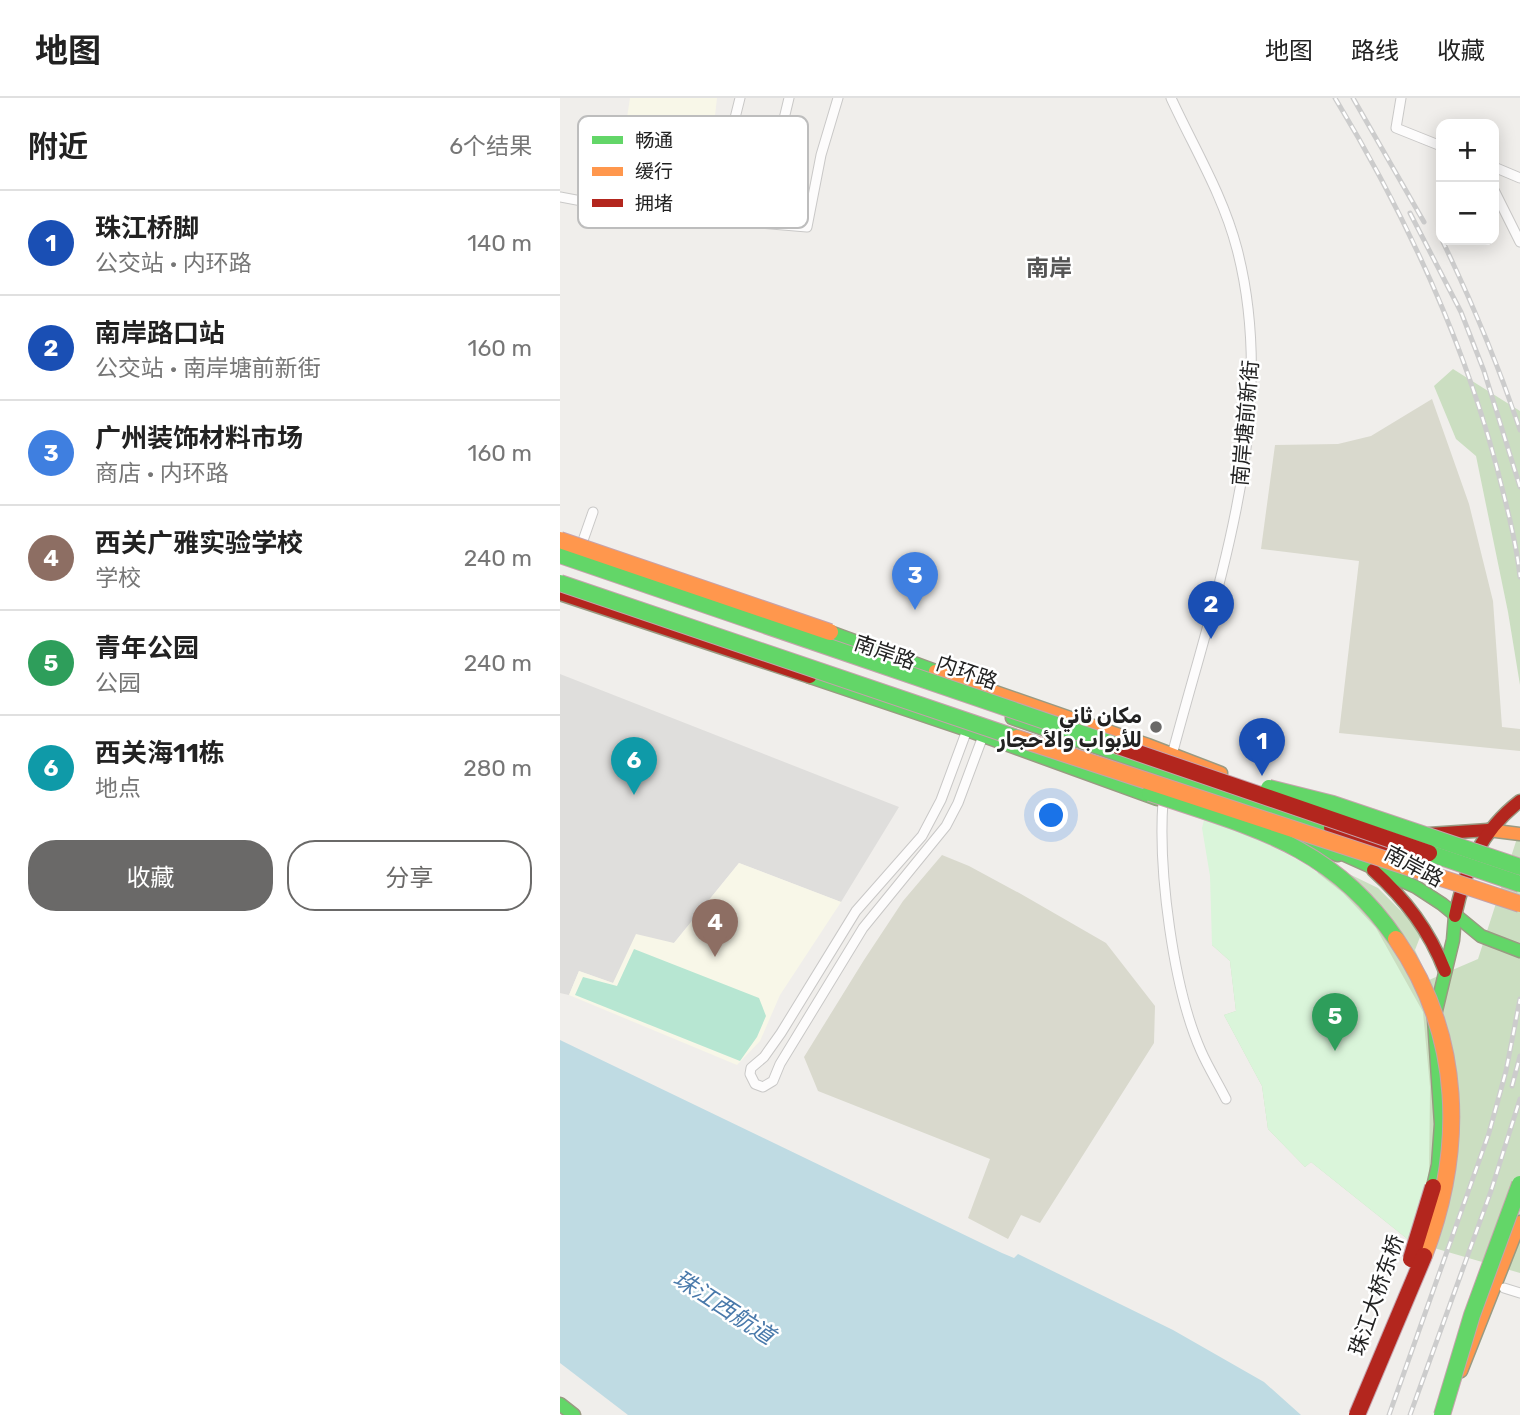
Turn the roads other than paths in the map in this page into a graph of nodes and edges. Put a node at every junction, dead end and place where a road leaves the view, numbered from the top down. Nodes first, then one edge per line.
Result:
1 (740, 98) edge
2 (789, 98) edge
3 (838, 98) edge
4 (1171, 98) edge
5 (1401, 98) edge
6 (736, 116) edge
7 (784, 116) edge
8 (1436, 144) edge
9 (1499, 169) edge
10 (1520, 178) edge
11 (560, 197) edge
12 (578, 200) edge
13 (1499, 200) edge
14 (808, 222) edge
15 (1520, 242) edge
16 (593, 512) dead end
17 (560, 540) edge
18 (560, 553) edge
19 (577, 557) junction
20 (560, 563) edge
21 (560, 575) edge
22 (560, 583) edge
23 (560, 594) edge
24 (700, 597) junction
25 (723, 619) junction
26 (942, 673) junction
27 (906, 682) junction
28 (967, 730) junction
29 (987, 733) junction
30 (1172, 755) junction
31 (1221, 774) junction
32 (1192, 777) junction
33 (1245, 800) junction
34 (1163, 801) junction
35 (1520, 801) edge
36 (1488, 830) junction
37 (1520, 834) edge
38 (1476, 847) junction
39 (1423, 858) junction
40 (1366, 864) junction
41 (1520, 867) edge
42 (1408, 883) junction
43 (1520, 884) edge
44 (1520, 904) edge
45 (1455, 916) junction
46 (1520, 951) edge
47 (1445, 971) junction
48 (1226, 1099) dead end
49 (1520, 1184) edge
50 (1520, 1222) edge
51 (1504, 1288) dead end
52 (1520, 1293) edge
53 (560, 1405) edge
54 (574, 1415) edge
55 (1357, 1415) edge
56 (1442, 1415) edge

1 - 6 street
2 - 7 street
3 - 14 street
4 - 30 street, 南岸塘前新街
5 - 8 street
9 - 10 street
11 - 12 street
13 - 15 street
16 - 19 street
17 - 26 main road, bridge
18 - 19 main road
18 - 32 main road, 内环路, bridge
19 - 24 main road
20 - 25 main road, 南岸路
21 - 40 main road, 南岸路
22 - 29 main road, bridge
23 - 28 main road
24 - 25 main road
24 - 26 main road
25 - 27 main road, 南岸路
26 - 27 main road
26 - 30 main road
27 - 32 main road, 南岸路
28 - 29 main road
28 - 29 street
29 - 34 main road
29 - 44 main road, bridge
29 - 55 main road, bridge
30 - 31 main road
30 - 32 main road
31 - 33 main road
31 - 36 main road
32 - 33 main road, 南岸路
32 - 41 main road, bridge
32 - 43 main road, 内环路, bridge
33 - 39 main road, 南岸路
34 - 40 main road
34 - 48 street
35 - 36 main road, 珠江大桥东桥
36 - 37 main road
36 - 38 main road, 珠江大桥东桥
38 - 39 main road, 南岸路
38 - 45 main road, 珠江大桥东桥
39 - 42 main road
40 - 42 main road, 南岸路
40 - 47 main road
42 - 45 main road, 南岸路
45 - 46 main road, 南岸路
45 - 47 main road, 珠江大桥东桥
47 - 55 main road, 珠江大桥东桥, bridge
49 - 56 main road, bridge
50 - 56 main road, bridge
51 - 52 street
53 - 54 main road

